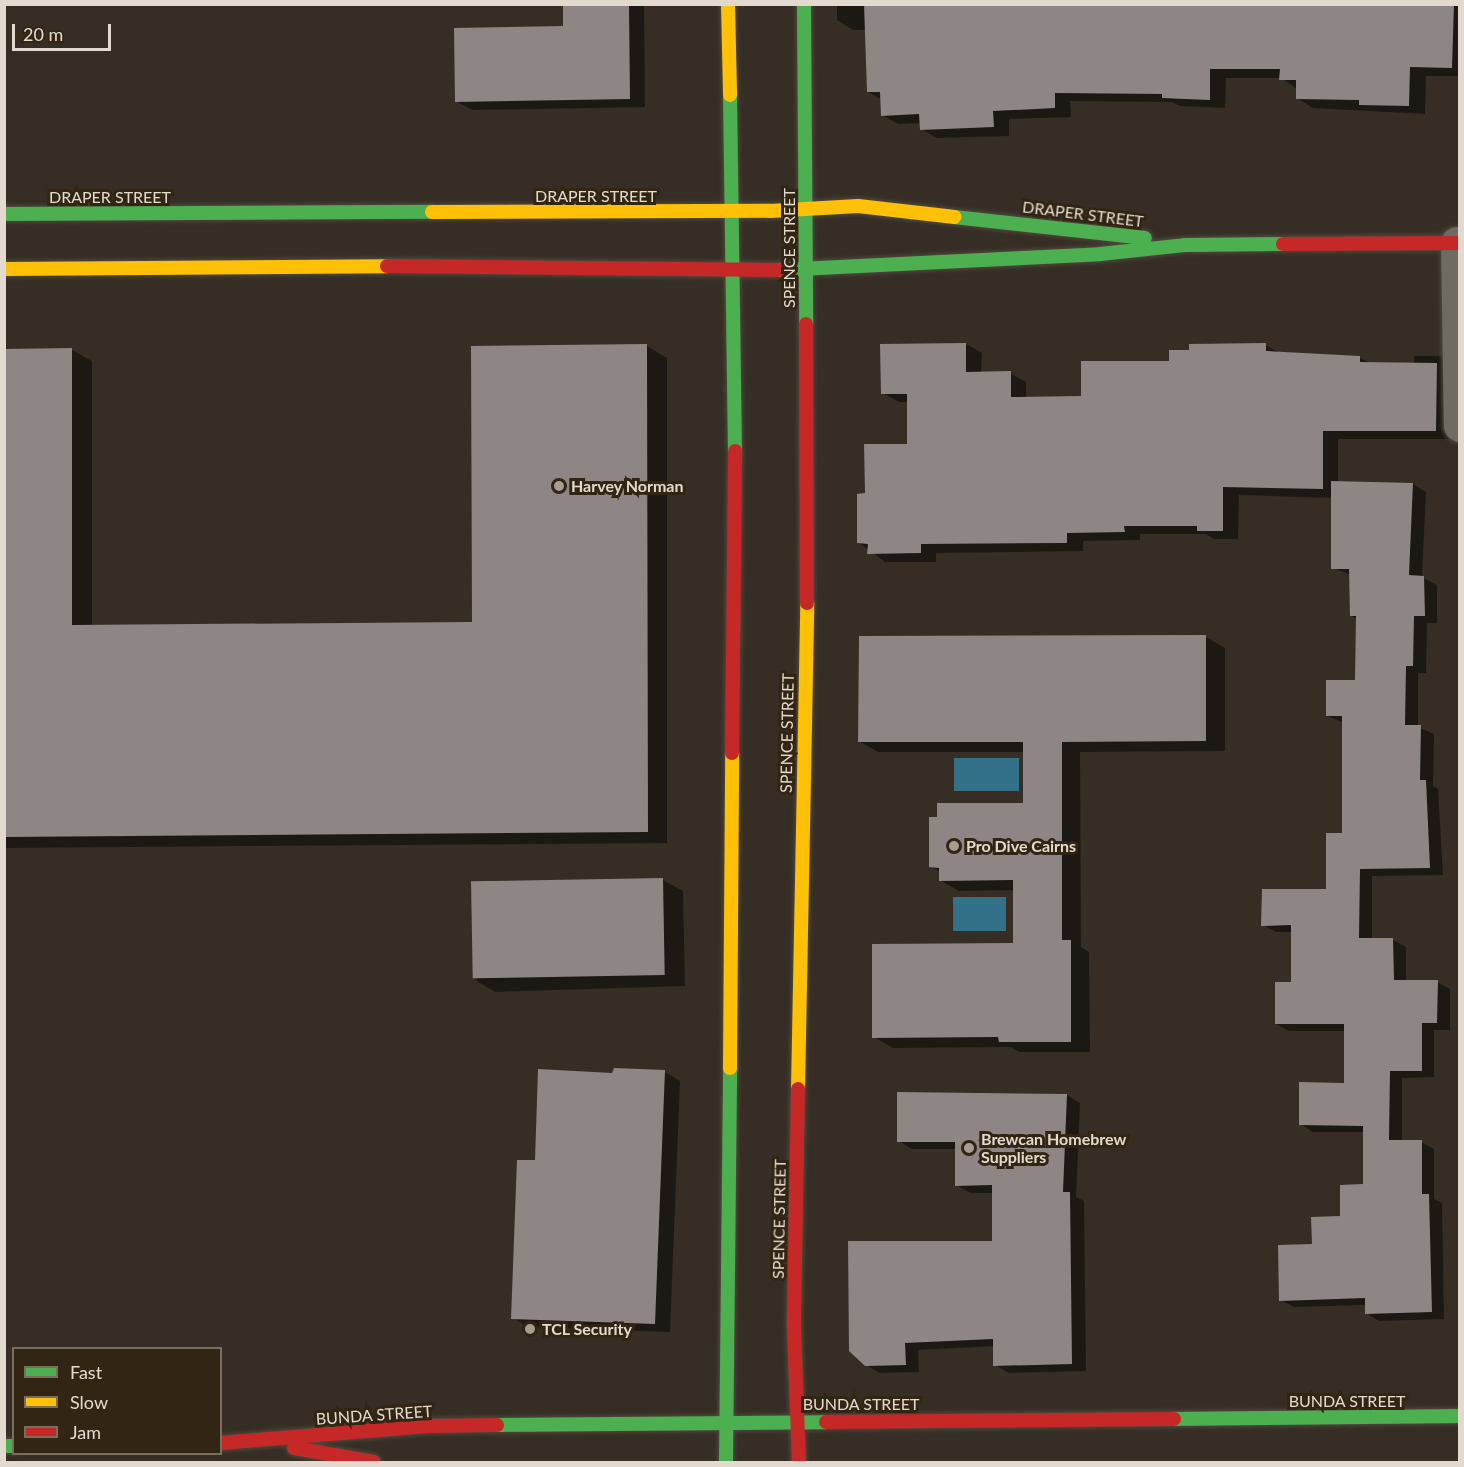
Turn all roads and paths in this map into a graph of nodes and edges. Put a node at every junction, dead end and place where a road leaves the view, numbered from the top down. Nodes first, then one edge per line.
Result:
1 (728, 4) edge
2 (804, 4) edge
3 (730, 211) junction
4 (805, 211) junction
5 (4, 214) edge
6 (1458, 243) edge
7 (1185, 245) junction
8 (806, 267) junction
9 (4, 269) edge
10 (733, 269) junction
11 (1460, 425) edge
12 (1460, 1416) edge
13 (797, 1421) junction
14 (727, 1426) junction
15 (263, 1442) junction
16 (222, 1443) edge
17 (374, 1462) edge
18 (726, 1462) edge
19 (799, 1462) edge

1 - 3 street
2 - 4 street, SPENCE STREET
3 - 4 street, DRAPER STREET
3 - 5 street, DRAPER STREET
3 - 10 street
4 - 7 street, DRAPER STREET
4 - 8 street, SPENCE STREET
6 - 7 street, DRAPER STREET
6 - 11 street
7 - 8 street, DRAPER STREET
8 - 10 street, DRAPER STREET
8 - 13 street, SPENCE STREET
9 - 10 street, DRAPER STREET
10 - 14 street
12 - 13 street, BUNDA STREET
13 - 14 street, BUNDA STREET
13 - 19 street, SPENCE STREET
14 - 15 street, BUNDA STREET
14 - 18 street
15 - 16 street, BUNDA STREET
15 - 17 street, BUNDA STREET

